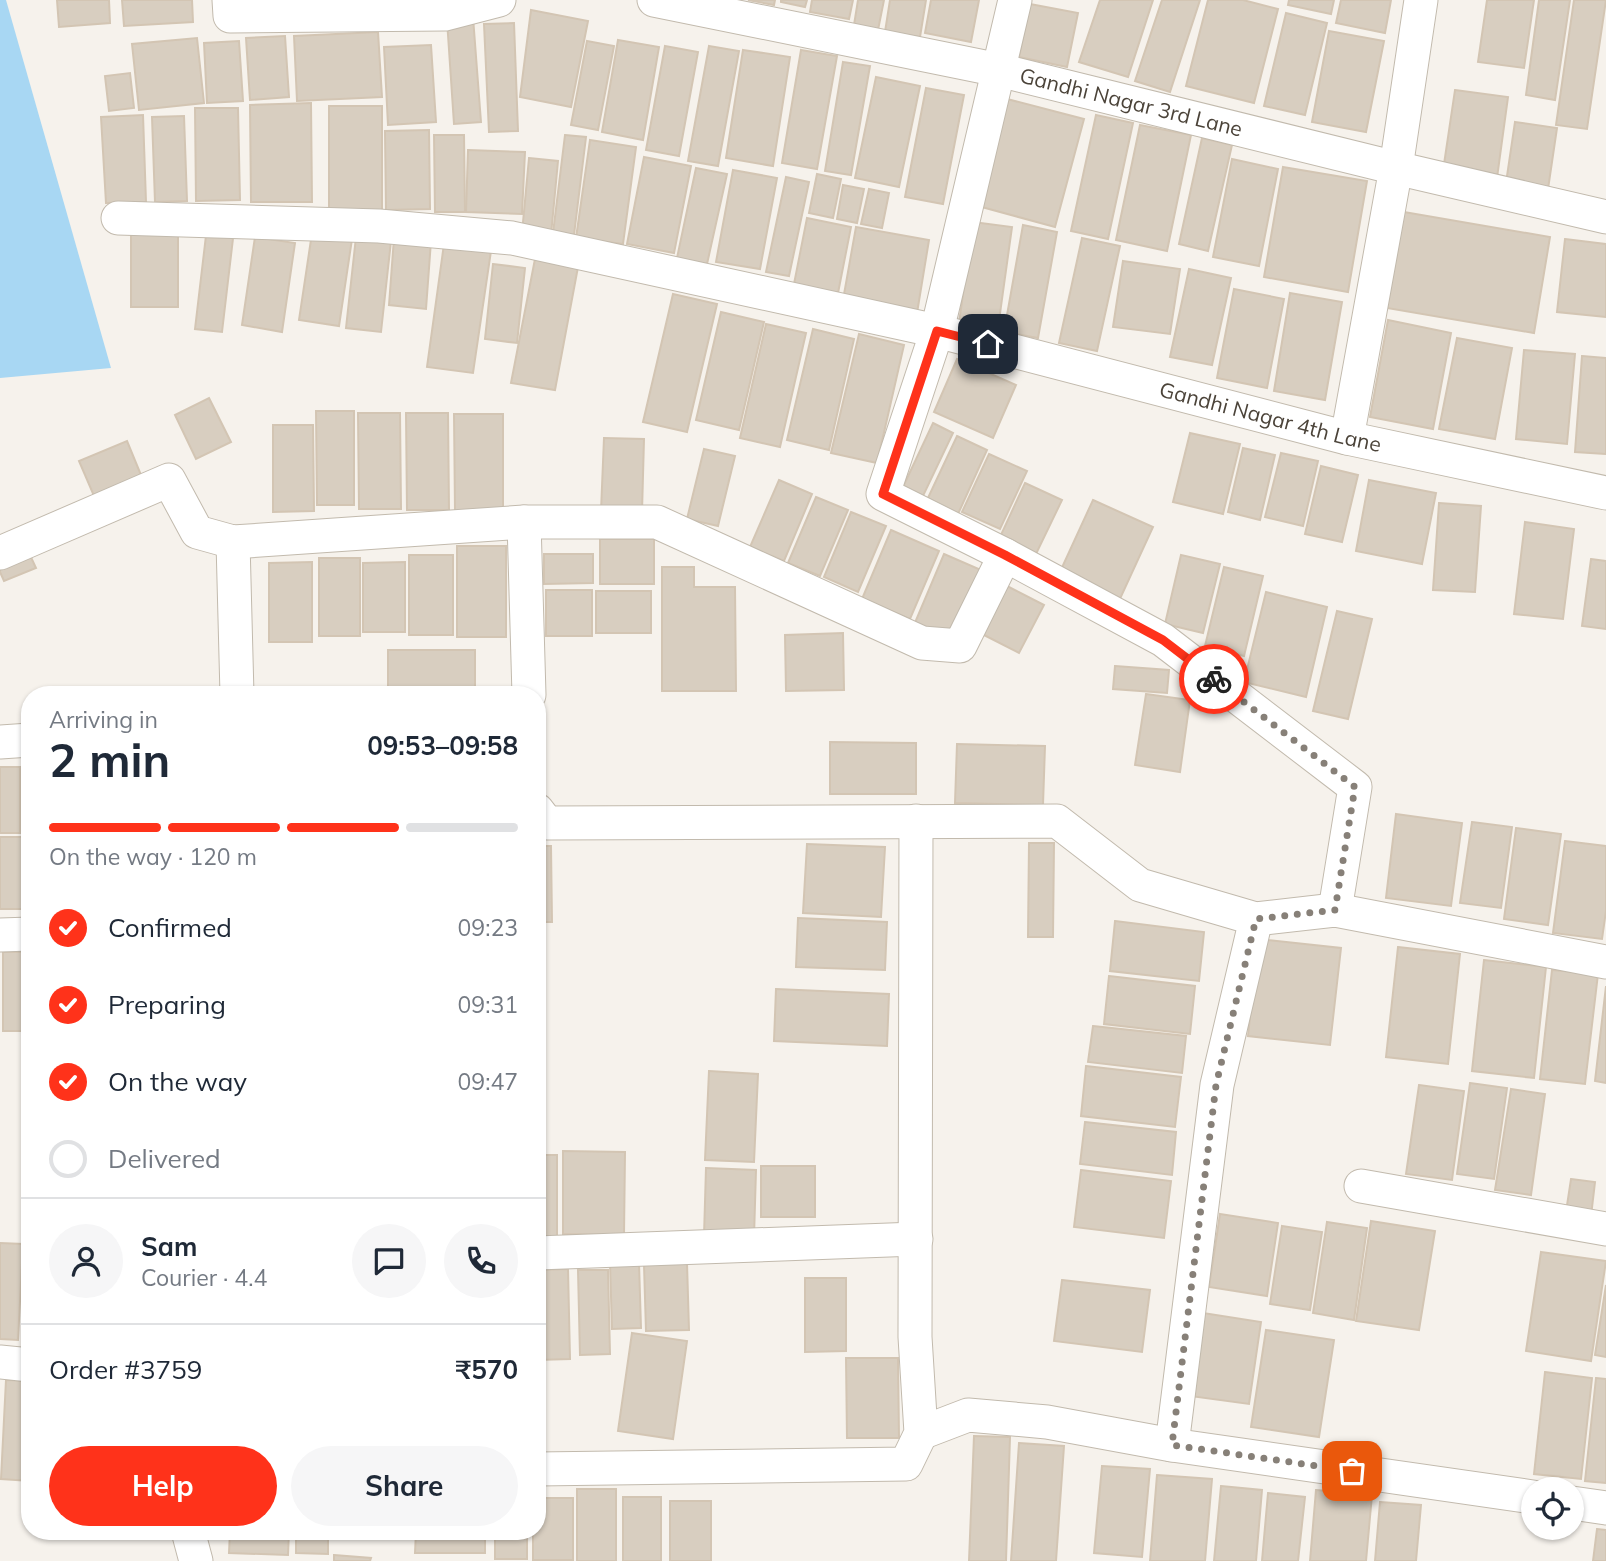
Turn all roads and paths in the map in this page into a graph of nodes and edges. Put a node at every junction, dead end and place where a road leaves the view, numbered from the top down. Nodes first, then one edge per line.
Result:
1 (499, 0) edge
2 (656, 0) edge
3 (1015, 0) edge
4 (1421, 0) edge
5 (229, 8) edge
6 (999, 70) junction
7 (1396, 168) junction
8 (1606, 217) edge
9 (118, 218) dead end
10 (937, 331) junction
11 (1347, 438) junction
12 (1606, 493) edge
13 (524, 523) junction
14 (233, 542) junction
15 (0, 553) edge
16 (1005, 555) junction
17 (237, 686) edge
18 (529, 686) edge
19 (21, 740) edge
20 (0, 741) edge
21 (916, 821) junction
22 (546, 822) edge
23 (1335, 910) junction
24 (1256, 919) junction
25 (21, 934) edge
26 (0, 935) edge
27 (1606, 962) edge
28 (1361, 1186) dead end
29 (1606, 1229) edge
30 (916, 1238) junction
31 (546, 1253) edge
32 (0, 1362) edge
33 (21, 1364) edge
34 (921, 1433) junction
35 (1172, 1445) junction
36 (546, 1469) edge
37 (1521, 1495) edge
38 (1584, 1505) edge
39 (1606, 1508) edge
40 (190, 1540) edge
41 (196, 1561) edge

1 - 5 street
2 - 6 street, Gandhi Nagar 3rd Lane
3 - 6 street
4 - 7 street
6 - 7 street, Gandhi Nagar 3rd Lane
6 - 10 street
7 - 8 street, Gandhi Nagar 3rd Lane
7 - 11 street
9 - 10 street, Gandhi Nagar 4th Lane
10 - 11 street, Gandhi Nagar 4th Lane
10 - 16 street
11 - 12 street, Gandhi Nagar 4th Lane
13 - 14 street
13 - 16 street
13 - 18 street
14 - 15 street
14 - 17 street
16 - 23 street
19 - 20 street
21 - 22 street
21 - 24 street
21 - 30 street
23 - 24 street
23 - 27 street
24 - 35 street
25 - 26 street
28 - 29 street
30 - 31 street
30 - 34 street
32 - 33 street
34 - 35 street
34 - 36 street
35 - 37 street
38 - 39 street
40 - 41 street

